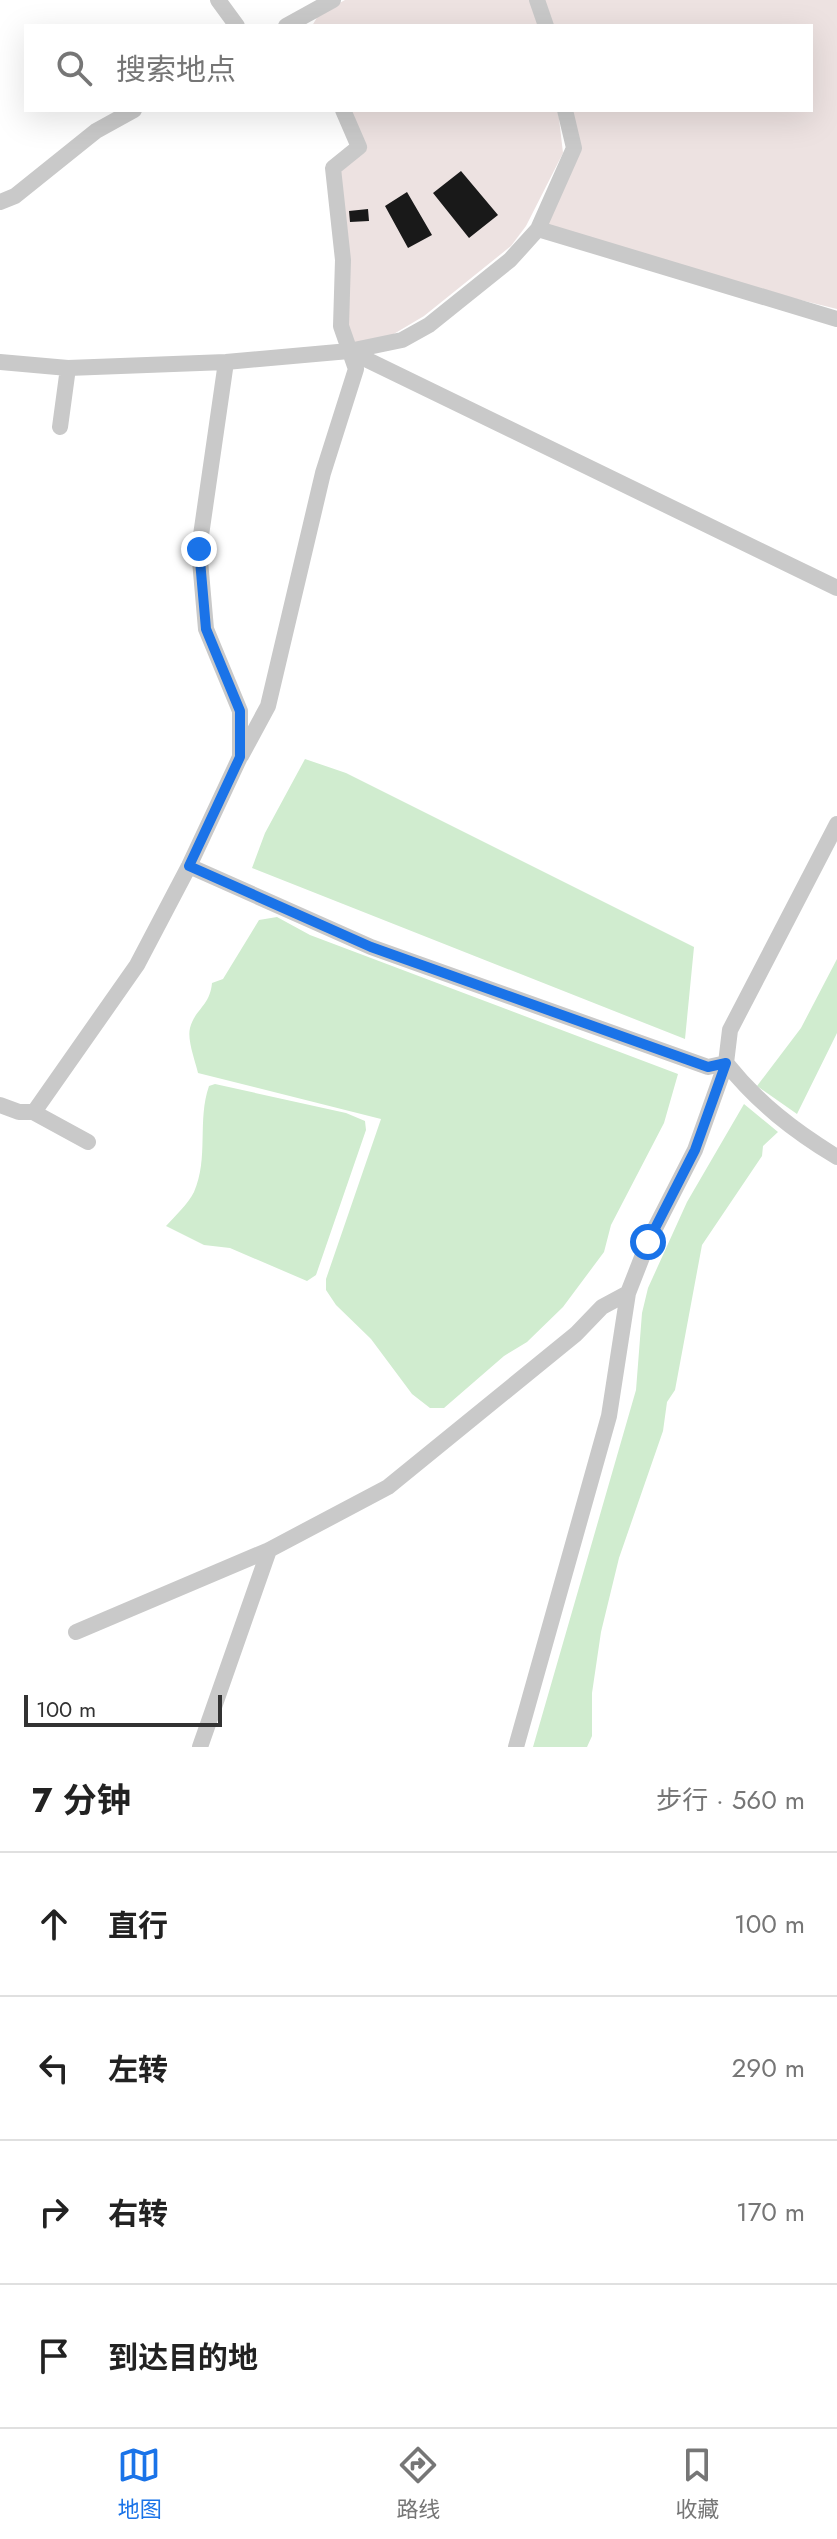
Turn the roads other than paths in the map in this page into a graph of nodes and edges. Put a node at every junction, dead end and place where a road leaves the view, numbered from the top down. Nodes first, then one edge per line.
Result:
1 (218, 0) edge
2 (333, 0) edge
3 (537, 0) edge
4 (306, 21) edge
5 (236, 24) edge
6 (545, 24) edge
7 (130, 112) edge
8 (344, 112) edge
9 (565, 112) edge
10 (0, 202) edge
11 (538, 229) junction
12 (837, 319) edge
13 (349, 351) junction
14 (0, 362) edge
15 (226, 362) junction
16 (68, 368) junction
17 (60, 427) dead end
18 (837, 588) edge
19 (240, 757) junction
20 (837, 824) edge
21 (189, 866) junction
22 (726, 1063) junction
23 (0, 1105) edge
24 (33, 1112) junction
25 (88, 1142) dead end
26 (837, 1157) edge
27 (628, 1293) junction
28 (269, 1550) junction
29 (76, 1632) dead end
30 (200, 1747) edge
31 (516, 1747) edge

1 - 5 street
2 - 4 street
3 - 6 street
7 - 10 street
8 - 13 street
9 - 11 street
11 - 12 street
11 - 13 street
13 - 15 street
13 - 18 street
13 - 19 street
14 - 16 street
15 - 16 street
15 - 19 street
16 - 17 street
19 - 21 street
20 - 22 street
21 - 22 street
21 - 24 street
22 - 26 street
22 - 27 street
23 - 24 street
24 - 25 street
27 - 28 street
27 - 31 street
28 - 29 street
28 - 30 street

